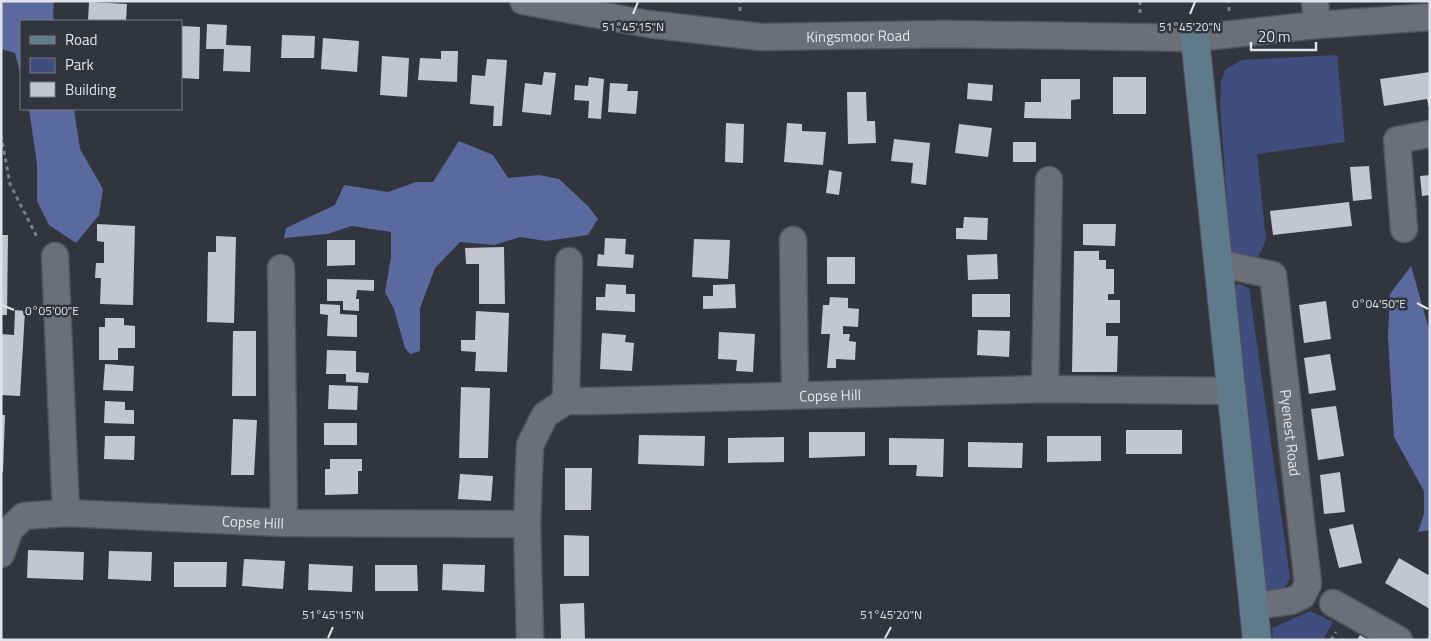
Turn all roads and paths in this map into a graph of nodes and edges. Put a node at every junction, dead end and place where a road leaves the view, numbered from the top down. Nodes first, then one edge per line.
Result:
1 (523, 1) edge
2 (1229, 1) edge
3 (1316, 13) edge
4 (1228, 15) dead end
5 (1430, 17) edge
6 (1195, 38) junction
7 (1430, 134) edge
8 (1, 135) edge
9 (1050, 180) dead end
10 (1404, 229) dead end
11 (793, 240) dead end
12 (55, 256) joint
13 (569, 261) dead end
14 (1218, 263) junction
15 (281, 268) dead end
16 (1046, 389) junction
17 (1231, 391) junction
18 (795, 395) junction
19 (566, 401) junction
20 (66, 512) junction
21 (284, 523) junction
22 (527, 524) junction
23 (1, 554) edge
24 (1333, 603) dead end
25 (1254, 606) junction
26 (530, 640) edge
27 (1257, 640) edge
28 (1399, 640) edge

1 - 6 street, Kingsmoor Road
2 - 4 path
3 - 5 street, Kingsmoor Road
3 - 6 street, Kingsmoor Road
6 - 14 street
7 - 10 street
8 - 12 path
9 - 16 street
11 - 18 street
12 - 20 street
13 - 19 street
14 - 17 street
14 - 25 street, Pyenest Road
15 - 21 street
16 - 17 street, Copse Hill
16 - 18 street, Copse Hill
17 - 25 street
18 - 19 street, Copse Hill
19 - 22 street
20 - 21 street, Copse Hill
20 - 23 street, Copse Hill
21 - 22 street, Copse Hill
22 - 26 street
24 - 28 street
25 - 27 street

